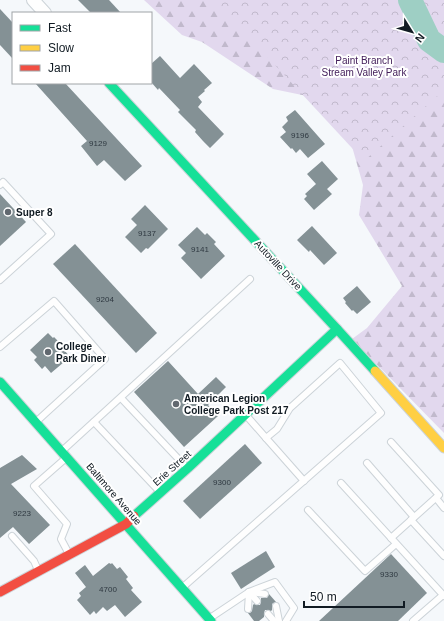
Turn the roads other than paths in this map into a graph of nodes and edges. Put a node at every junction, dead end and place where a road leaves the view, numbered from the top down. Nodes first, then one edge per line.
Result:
1 (33, 0) edge
2 (44, 12) edge
3 (111, 84) edge
4 (0, 185) edge
5 (250, 279) dead end
6 (0, 280) edge
7 (337, 329) junction
8 (0, 347) edge
9 (0, 382) edge
10 (120, 398) junction
11 (245, 414) junction
12 (36, 422) junction
13 (94, 422) junction
14 (266, 438) junction
15 (391, 442) dead end
16 (444, 448) edge
17 (65, 454) junction
18 (366, 463) dead end
19 (188, 468) junction
20 (304, 481) junction
21 (341, 483) dead end
22 (161, 493) junction
23 (436, 498) junction
24 (444, 508) edge
25 (308, 510) dead end
26 (413, 518) junction
27 (126, 524) junction
28 (12, 536) dead end
29 (391, 538) junction
30 (396, 544) junction
31 (70, 555) junction
32 (444, 556) edge
33 (39, 571) junction
34 (182, 588) junction
35 (0, 592) edge
36 (249, 592) junction
37 (265, 594) dead end
38 (443, 595) edge
39 (257, 601) dead end
40 (276, 606) dead end
41 (248, 609) dead end
42 (268, 614) dead end
43 (208, 620) edge
44 (274, 621) edge
45 (279, 621) edge
46 (286, 621) edge
47 (413, 621) edge

1 - 2 street
3 - 7 street, Autoville Drive
4 - 6 lane
5 - 10 lane
7 - 11 street, Erie Street
7 - 16 street, Autoville Drive
8 - 12 lane
9 - 12 street, Baltimore Avenue
10 - 13 lane
10 - 19 lane
11 - 14 lane
11 - 19 street, Erie Street
12 - 17 street, Baltimore Avenue
13 - 17 lane
13 - 22 lane
14 - 20 lane
14 - 20 lane
15 - 23 lane
17 - 27 street, Baltimore Avenue
17 - 31 lane
18 - 26 lane
19 - 22 street, Erie Street
20 - 34 lane
21 - 29 lane
22 - 27 street, Erie Street
23 - 24 lane
23 - 26 lane
25 - 30 lane
26 - 29 lane
26 - 32 lane
27 - 31 street, Erie Street
27 - 34 street, Baltimore Avenue
28 - 33 lane
29 - 30 lane
30 - 38 lane
31 - 33 street, Erie Street
33 - 35 street, Erie Street
34 - 43 street, Baltimore Avenue
36 - 37 lane
36 - 39 lane
36 - 41 lane
36 - 43 lane
36 - 46 lane
38 - 47 lane
40 - 45 lane
42 - 44 lane

